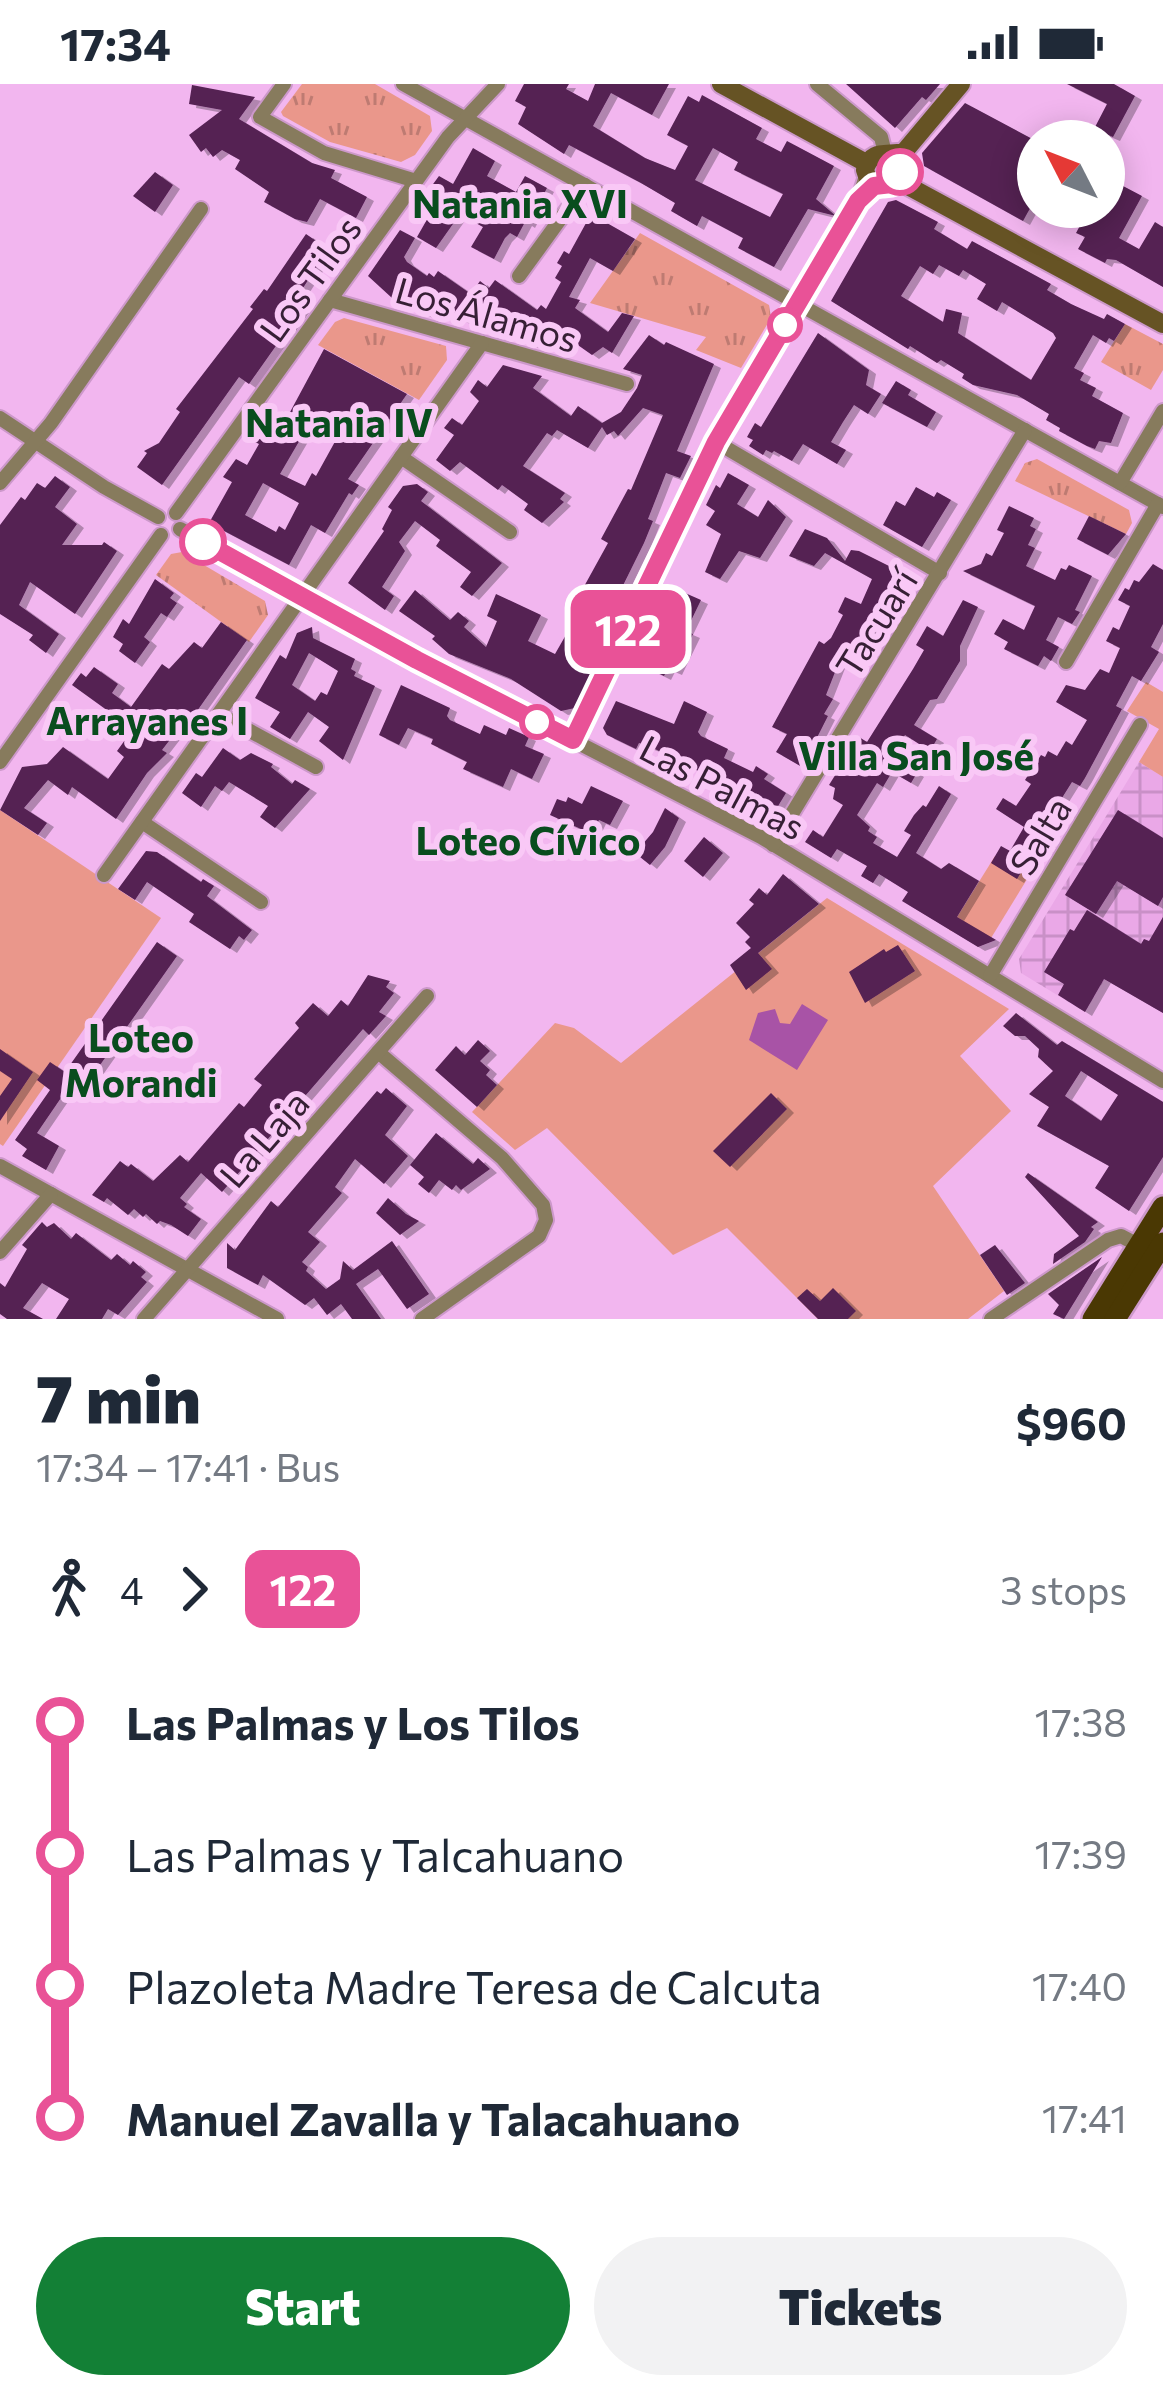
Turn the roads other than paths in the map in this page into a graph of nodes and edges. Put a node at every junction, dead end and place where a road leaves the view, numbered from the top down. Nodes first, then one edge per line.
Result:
1 (284, 84) edge
2 (404, 84) edge
3 (498, 84) edge
4 (721, 84) edge
5 (817, 84) edge
6 (961, 84) edge
7 (466, 119) junction
8 (895, 162) junction
9 (869, 175) junction
10 (416, 181) junction
11 (585, 185) junction
12 (201, 208) dead end
13 (519, 276) dead end
14 (330, 300) junction
15 (798, 303) junction
16 (1163, 323) edge
17 (482, 343) junction
18 (627, 384) dead end
19 (1163, 411) edge
20 (0, 418) edge
21 (1025, 430) junction
22 (35, 441) junction
23 (716, 442) junction
24 (401, 457) junction
25 (0, 483) edge
26 (1120, 483) junction
27 (1161, 505) edge
28 (176, 513) junction
29 (158, 517) junction
30 (181, 530) junction
31 (510, 532) dead end
32 (161, 535) junction
33 (940, 573) junction
34 (302, 596) junction
35 (1066, 662) dead end
36 (219, 714) junction
37 (1140, 725) dead end
38 (573, 740) junction
39 (0, 762) edge
40 (316, 767) dead end
41 (142, 822) junction
42 (773, 845) junction
43 (104, 875) dead end
44 (261, 902) dead end
45 (990, 976) junction
46 (427, 996) dead end
47 (378, 1052) junction
48 (1163, 1081) edge
49 (0, 1166) edge
50 (51, 1194) junction
51 (1163, 1207) edge
52 (1163, 1243) edge
53 (1138, 1245) junction
54 (0, 1252) edge
55 (188, 1270) junction
56 (144, 1319) edge
57 (278, 1319) edge
58 (422, 1319) edge
59 (991, 1319) edge
60 (1093, 1319) edge
61 (1115, 1319) edge

1 - 10 street
2 - 7 street
3 - 7 street, Los Tilos
4 - 9 street
5 - 8 street
6 - 8 street
7 - 10 street, Los Tilos
7 - 11 street
8 - 9 street
8 - 9 street
8 - 16 street
9 - 15 street
10 - 14 street, Los Tilos
11 - 13 street
11 - 15 street
12 - 22 street
14 - 17 street, Los Álamos
14 - 28 street, Los Tilos
15 - 21 street
15 - 23 street
17 - 18 street, Los Álamos
17 - 24 street
19 - 26 street
20 - 22 street
21 - 26 street
21 - 33 street, Tacuarí
22 - 25 street
22 - 29 street
23 - 33 street
23 - 38 street
24 - 31 street
24 - 34 street
26 - 27 street
27 - 35 street
28 - 29 street
28 - 30 street
29 - 32 street
30 - 32 street
30 - 34 street, Las Palmas
32 - 39 street
33 - 42 street, Tacuarí
34 - 36 street
34 - 38 street, Las Palmas
36 - 40 street
36 - 41 street
37 - 45 street, Salta
38 - 42 street, Las Palmas
41 - 43 street
41 - 44 street
42 - 45 street, Las Palmas
45 - 48 street, Las Palmas
46 - 47 street, La Laja
47 - 55 street, La Laja
47 - 58 street
49 - 50 street
50 - 54 street
50 - 55 street
51 - 53 main road
52 - 61 main road
53 - 59 street
53 - 60 main road
55 - 56 street, La Laja
55 - 57 street

